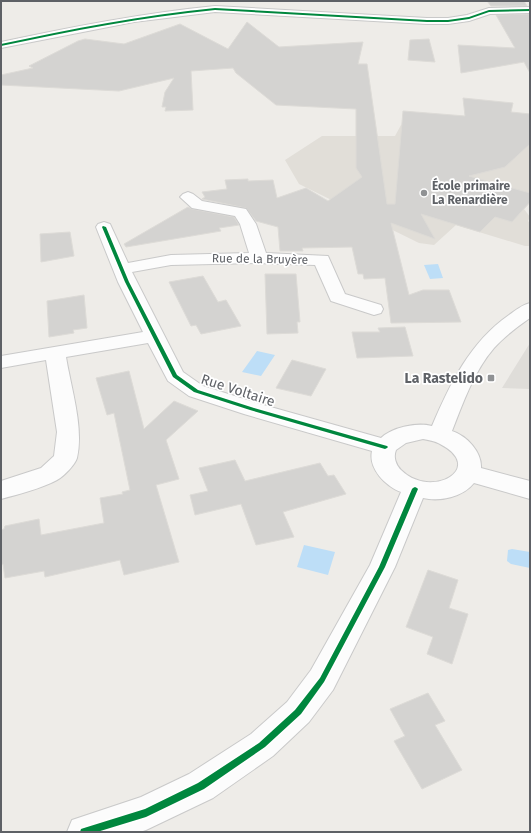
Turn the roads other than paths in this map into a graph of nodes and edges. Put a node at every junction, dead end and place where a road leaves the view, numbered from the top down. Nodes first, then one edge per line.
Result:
1 (480, 4) dead end
2 (530, 10) edge
3 (489, 11) junction
4 (1, 45) edge
5 (188, 197) dead end
6 (104, 227) dead end
7 (259, 258) junction
8 (121, 269) junction
9 (374, 309) dead end
10 (530, 309) edge
11 (155, 336) junction
12 (55, 354) junction
13 (1, 362) edge
14 (440, 433) junction
15 (386, 447) junction
16 (469, 474) junction
17 (416, 489) junction
18 (1, 490) edge
19 (530, 490) edge
20 (84, 832) edge

1 - 3 street
2 - 3 street
3 - 4 street
5 - 7 street
6 - 8 street, Rue Voltaire
7 - 8 street, Rue de la Bruyère
7 - 9 street, Rue de la Bruyère
8 - 11 street, Rue Voltaire
10 - 14 street
11 - 12 street
11 - 15 street, Rue Voltaire
12 - 13 street
12 - 18 street
14 - 15 street
14 - 16 street
15 - 17 street
16 - 17 street
16 - 19 street
17 - 20 street

